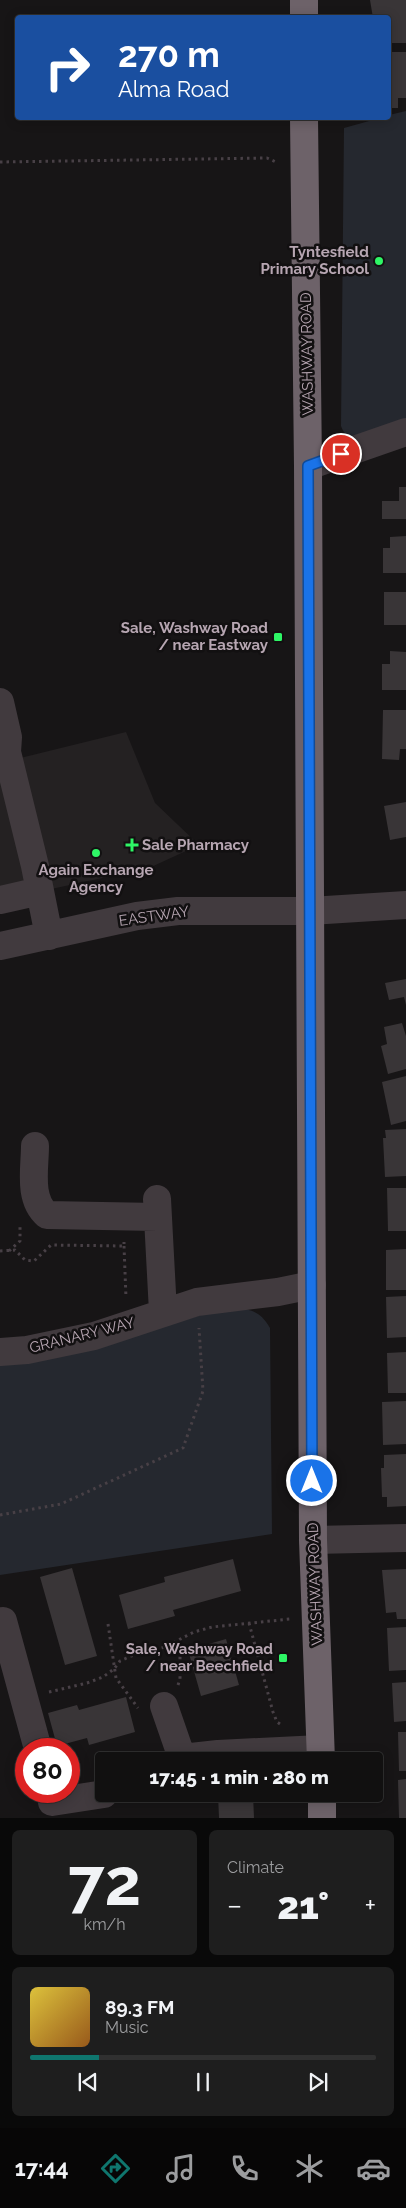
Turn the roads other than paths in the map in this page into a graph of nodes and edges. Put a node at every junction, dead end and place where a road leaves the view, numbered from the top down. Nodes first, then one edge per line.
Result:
1 (304, 0) edge
2 (304, 15) edge
3 (304, 120) edge
4 (406, 432) edge
5 (308, 466) junction
6 (0, 702) edge
7 (40, 892) junction
8 (0, 900) edge
9 (406, 905) edge
10 (310, 912) junction
11 (49, 936) junction
12 (0, 946) edge
13 (34, 1146) dead end
14 (312, 1285) junction
15 (163, 1312) junction
16 (0, 1352) edge
17 (406, 1538) edge
18 (313, 1540) junction
19 (3, 1620) dead end
20 (164, 1706) road end
21 (35, 1738) edge
22 (320, 1745) edge
23 (177, 1752) edge
24 (254, 1752) edge
25 (95, 1796) edge
26 (322, 1802) edge
27 (51, 1804) edge
28 (322, 1818) edge

1 - 2 highway
3 - 5 highway, WASHWAY ROAD
4 - 5 street
5 - 10 highway, WASHWAY ROAD
6 - 7 street
7 - 8 street
7 - 11 street
9 - 10 street, EASTWAY
10 - 11 street, EASTWAY
10 - 14 highway, WASHWAY ROAD
11 - 12 street, EASTWAY
13 - 15 street
14 - 15 street, GRANARY WAY
14 - 18 highway, WASHWAY ROAD
15 - 16 street, GRANARY WAY
17 - 18 street
18 - 22 highway, WASHWAY ROAD
19 - 21 street
20 - 23 street
22 - 24 street
25 - 27 street
26 - 28 highway

